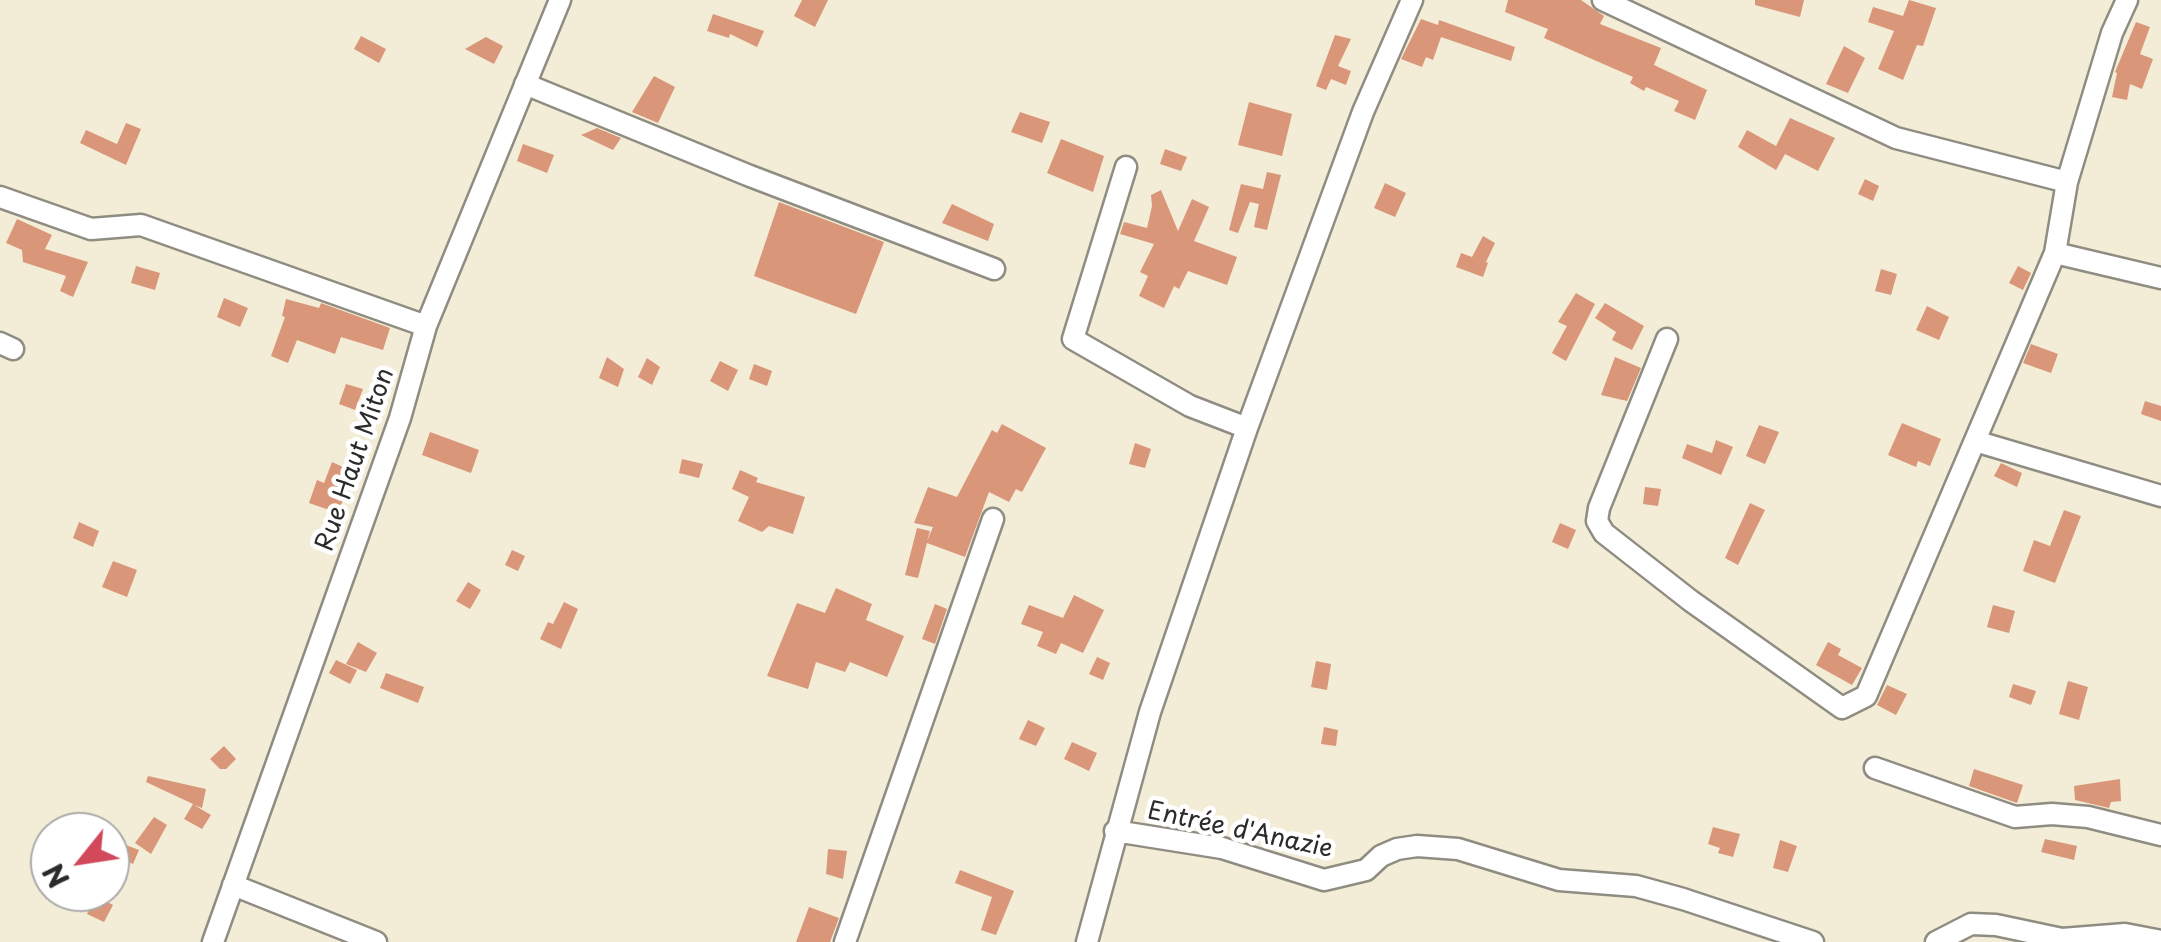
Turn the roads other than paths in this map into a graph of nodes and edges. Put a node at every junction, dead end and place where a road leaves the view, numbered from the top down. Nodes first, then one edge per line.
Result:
1 (560, 0) edge
2 (1412, 0) edge
3 (1603, 0) edge
4 (2126, 0) edge
5 (525, 84) junction
6 (1126, 167) dead end
7 (2067, 182) junction
8 (0, 196) edge
9 (2054, 253) junction
10 (994, 269) dead end
11 (2161, 278) edge
12 (426, 326) junction
13 (1667, 339) dead end
14 (1247, 428) junction
15 (1975, 441) junction
16 (2161, 496) edge
17 (993, 519) dead end
18 (1876, 768) dead end
19 (1115, 831) junction
20 (2161, 835) edge
21 (233, 885) junction
22 (2161, 941) edge
23 (213, 942) edge
24 (376, 942) edge
25 (845, 942) edge
26 (1087, 942) edge
27 (1813, 942) edge
28 (1936, 942) edge

1 - 5 street, Rue Haut Miton
2 - 14 street
3 - 7 street
4 - 7 street
5 - 10 street
5 - 12 street, Rue Haut Miton
6 - 14 street
7 - 9 street
8 - 12 street
9 - 11 street
9 - 15 street
12 - 21 street, Rue Haut Miton
13 - 15 street
14 - 19 street
15 - 16 street
17 - 25 street
18 - 20 street
19 - 26 street
19 - 27 street, Entrée d'Anazie
21 - 23 street, Rue Haut Miton
21 - 24 street
22 - 28 street

